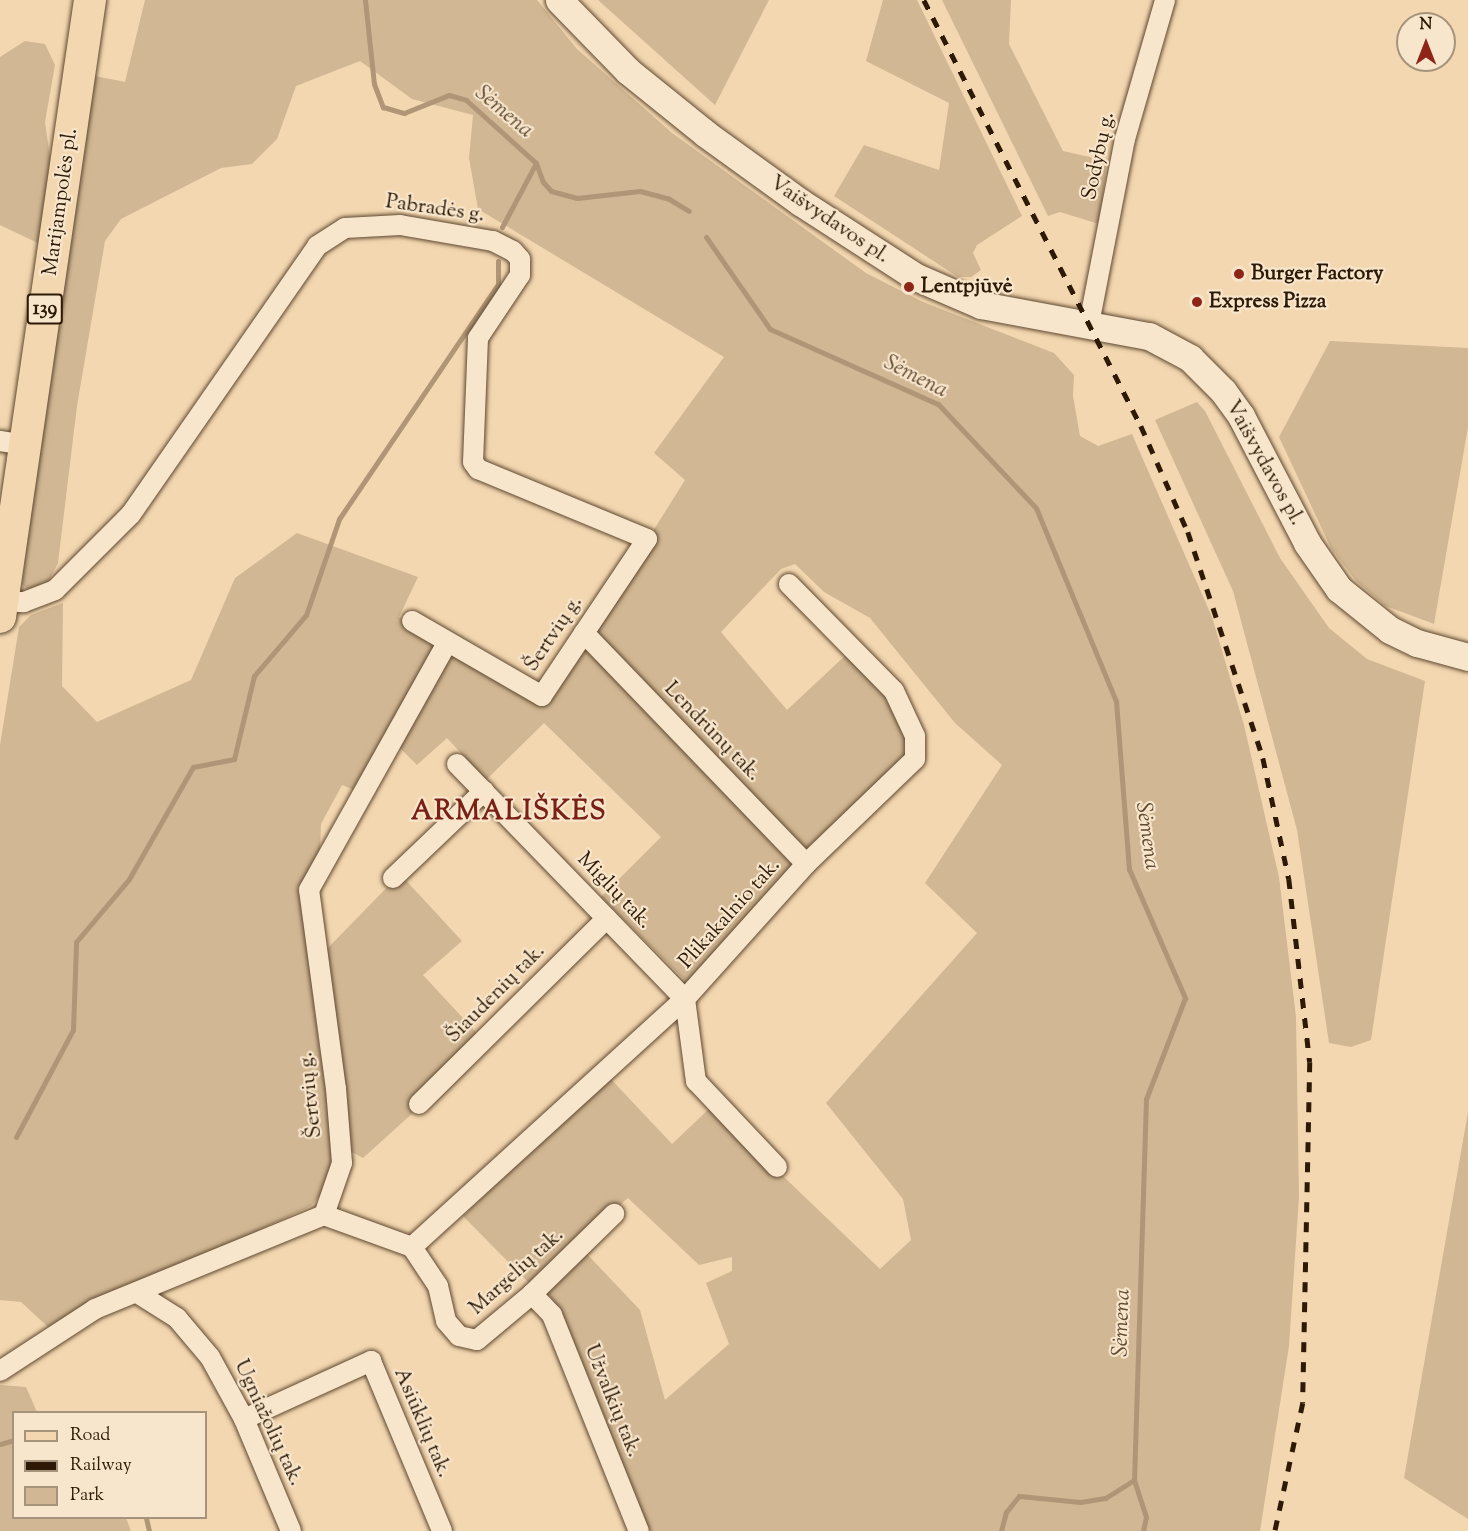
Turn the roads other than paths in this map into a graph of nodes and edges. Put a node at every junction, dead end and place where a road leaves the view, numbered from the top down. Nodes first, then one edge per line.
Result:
1 (90, 0) edge
2 (559, 0) edge
3 (1165, 0) edge
4 (1089, 324) junction
5 (13, 443) edge
6 (647, 539) joint
7 (789, 584) dead end
8 (1, 609) edge
9 (412, 621) dead end
10 (584, 633) junction
11 (447, 643) junction
12 (1468, 657) edge
13 (458, 764) dead end
14 (484, 791) junction
15 (806, 864) junction
16 (393, 878) dead end
17 (607, 918) junction
18 (686, 999) junction
19 (419, 1104) dead end
20 (777, 1167) dead end
21 (614, 1214) dead end
22 (324, 1215) junction
23 (412, 1247) junction
24 (139, 1294) junction
25 (532, 1294) junction
26 (0, 1371) edge
27 (244, 1419) junction
28 (291, 1531) edge
29 (442, 1531) edge
30 (639, 1531) edge

1 - 5 main road, Marijampolės pl. / 139
2 - 4 main road, Vaišvydavos pl.
3 - 4 street, Sodybų g.
4 - 12 main road, Vaišvydavos pl.
5 - 8 main road, Marijampolės pl. / 139
6 - 8 street, Pabradės g.
6 - 10 street, Šertvių g.
7 - 15 street, Plikakalnio tak.
9 - 11 street, Šertvių g.
10 - 11 street, Šertvių g.
10 - 15 street, Lendrūnų tak.
11 - 22 street, Šertvių g.
13 - 14 street, Miglių tak.
14 - 16 street
14 - 17 street, Miglių tak.
15 - 18 street, Plikakalnio tak.
17 - 18 street, Miglių tak.
17 - 19 street, Šiaudenių tak.
18 - 20 street
18 - 23 street, Plikakalnio tak.
21 - 25 street, Margelių tak.
22 - 23 street
22 - 24 street
23 - 25 street, Margelių tak.
24 - 26 street
24 - 27 street, Ugniažolių tak.
25 - 30 street, Užvalkių tak.
27 - 28 street, Ugniažolių tak.
27 - 29 street, Asiūklių tak.

